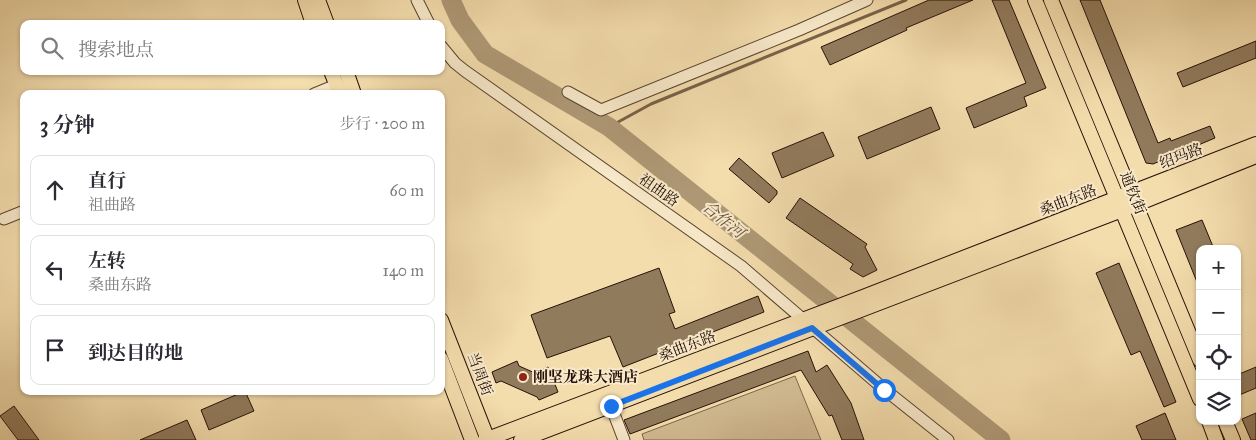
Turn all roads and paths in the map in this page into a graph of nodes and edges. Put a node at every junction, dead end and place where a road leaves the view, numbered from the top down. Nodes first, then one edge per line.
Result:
1 (304, 0) edge
2 (318, 0) edge
3 (417, 0) edge
4 (867, 0) edge
5 (1035, 0) edge
6 (1051, 0) edge
7 (312, 20) edge
8 (326, 20) edge
9 (427, 20) edge
10 (445, 51) edge
11 (333, 75) edge
12 (347, 75) edge
13 (338, 89) edge
14 (353, 90) edge
15 (568, 92) dead end
16 (1256, 144) edge
17 (1256, 156) edge
18 (1133, 199) junction
19 (1120, 204) junction
20 (20, 213) edge
21 (4, 219) dead end
22 (815, 321) junction
23 (445, 330) edge
24 (1196, 350) edge
25 (445, 369) edge
26 (1196, 389) edge
27 (611, 406) junction
28 (1210, 425) edge
29 (1227, 425) edge
30 (472, 440) edge
31 (487, 440) edge
32 (521, 440) edge
33 (624, 440) edge
34 (948, 440) edge
35 (1216, 440) edge
36 (1233, 440) edge

1 - 7 main road
2 - 8 main road
3 - 9 street
4 - 15 street
5 - 19 main road, 通钦街
6 - 18 main road
10 - 22 street, 祖曲路
11 - 13 main road
12 - 14 main road
16 - 18 main road, 绍玛路
17 - 18 main road, 绍玛路
18 - 19 main road, 绍玛路
18 - 24 main road
19 - 22 main road, 桑曲东路
19 - 26 main road, 通钦街
20 - 21 street
22 - 27 main road, 桑曲东路
22 - 31 main road, 桑曲东路
22 - 34 street, 祖曲路
23 - 31 main road, 当周街
25 - 30 main road, 当周街
27 - 32 main road, 桑曲东路
27 - 33 street
28 - 35 main road
29 - 36 main road

